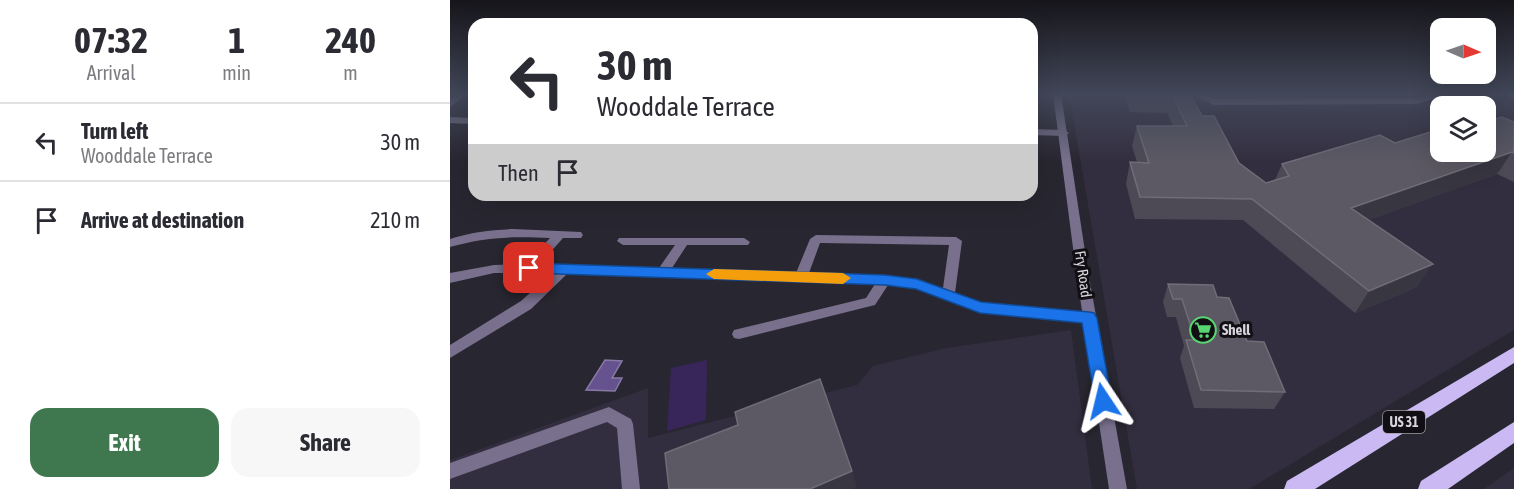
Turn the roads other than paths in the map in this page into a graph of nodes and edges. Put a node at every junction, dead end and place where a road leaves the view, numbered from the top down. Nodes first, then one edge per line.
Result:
1 (1061, 117) edge
2 (450, 120) edge
3 (468, 121) edge
4 (1038, 132) edge
5 (1064, 132) junction
6 (559, 234) junction
7 (577, 235) dead end
8 (623, 241) dead end
9 (683, 242) junction
10 (744, 242) dead end
11 (450, 243) edge
12 (529, 268) junction
13 (564, 269) junction
14 (663, 272) junction
15 (801, 277) junction
16 (450, 278) edge
17 (885, 280) junction
18 (948, 296) junction
19 (1089, 318) junction
20 (740, 333) dead end
21 (450, 352) edge
22 (1514, 354) edge
23 (1514, 431) edge
24 (450, 471) edge
25 (631, 489) edge
26 (1118, 489) edge
27 (1295, 489) edge
28 (1429, 489) edge

1 - 5 street, Fry Road
2 - 3 street
4 - 5 street
5 - 19 street, Fry Road
6 - 7 street
6 - 11 street
6 - 12 street
8 - 9 street
9 - 10 street
9 - 14 street
12 - 13 street
12 - 16 street
13 - 14 street
13 - 21 street
14 - 15 street
15 - 17 street
15 - 18 street
17 - 18 street
17 - 20 street
18 - 19 street
19 - 26 street, Fry Road
22 - 27 main road, US 31
23 - 28 main road
24 - 25 street

